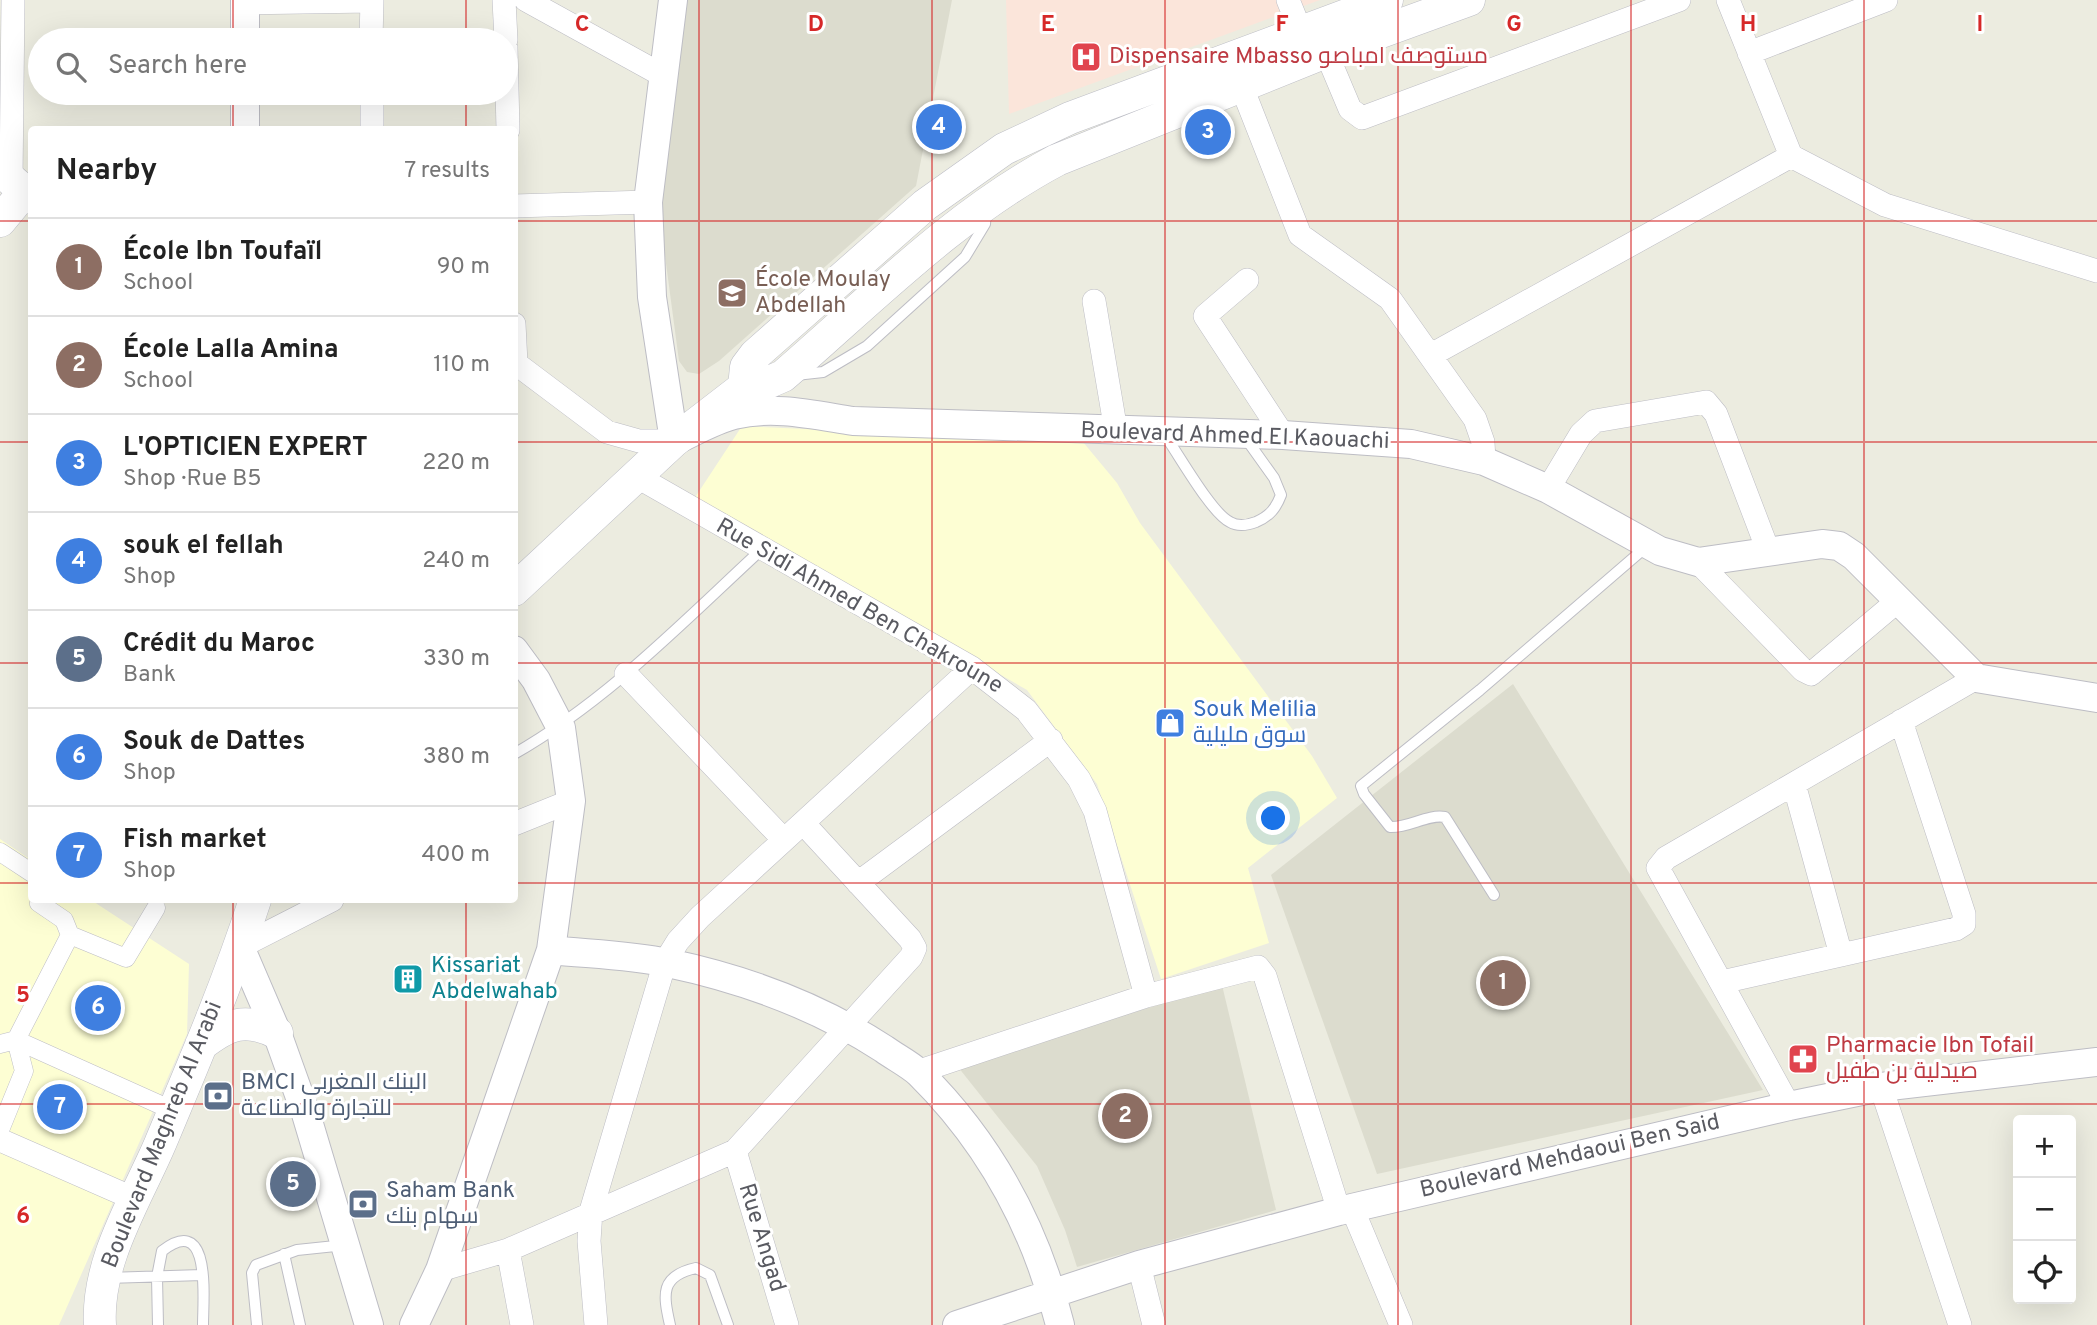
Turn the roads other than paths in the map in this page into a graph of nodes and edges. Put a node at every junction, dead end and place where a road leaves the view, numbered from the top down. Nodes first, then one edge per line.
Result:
1 (13, 0) edge
2 (504, 0) edge
3 (526, 0) edge
4 (673, 0) edge
5 (1288, 0) edge
6 (1387, 0) edge
7 (1469, 0) edge
8 (1679, 0) edge
9 (1728, 0) edge
10 (1886, 0) edge
11 (371, 1) edge
12 (245, 2) edge
13 (245, 28) edge
14 (371, 28) edge
15 (505, 28) edge
16 (1301, 32) junction
17 (1326, 52) junction
18 (1749, 53) junction
19 (662, 75) junction
20 (1241, 85) junction
21 (245, 105) edge
22 (372, 105) edge
23 (507, 105) edge
24 (245, 126) edge
25 (372, 126) edge
26 (508, 126) edge
27 (1791, 156) junction
28 (17, 185) edge
29 (648, 202) junction
30 (518, 206) edge
31 (0, 221) edge
32 (2097, 271) edge
33 (1247, 280) dead end
34 (1094, 301) dead end
35 (1431, 355) junction
36 (518, 364) edge
37 (744, 387) junction
38 (1116, 431) junction
39 (1163, 432) junction
40 (1242, 434) junction
41 (1283, 435) junction
42 (674, 441) junction
43 (1484, 461) junction
44 (636, 476) junction
45 (1548, 489) junction
46 (1648, 545) junction
47 (761, 550) junction
48 (1769, 553) junction
49 (1697, 561) junction
50 (518, 586) edge
51 (1900, 599) junction
52 (518, 655) edge
53 (972, 668) junction
54 (626, 674) junction
55 (1976, 678) junction
56 (2097, 698) edge
57 (1901, 721) junction
58 (561, 728) junction
59 (1051, 740) junction
60 (518, 752) edge
61 (1794, 784) junction
62 (571, 801) junction
63 (518, 822) edge
64 (804, 824) junction
65 (784, 840) junction
66 (0, 852) edge
67 (28, 870) edge
68 (858, 883) junction
69 (1494, 895) dead end
70 (39, 903) edge
71 (254, 903) edge
72 (326, 903) edge
73 (156, 908) dead end
74 (70, 935) junction
75 (240, 947) junction
76 (551, 950) junction
77 (1841, 955) junction
78 (665, 962) junction
79 (1722, 982) junction
80 (1146, 996) junction
81 (846, 1025) junction
82 (277, 1033) junction
83 (8, 1042) edge
84 (201, 1045) junction
85 (2097, 1062) edge
86 (917, 1072) junction
87 (1881, 1087) junction
88 (1789, 1105) junction
89 (174, 1111) junction
90 (0, 1129) edge
91 (0, 1140) edge
92 (735, 1151) junction
93 (137, 1200) junction
94 (1346, 1210) junction
95 (591, 1211) junction
96 (345, 1245) junction
97 (508, 1250) junction
98 (284, 1254) junction
99 (1139, 1265) junction
100 (440, 1270) junction
101 (202, 1275) junction
102 (157, 1277) junction
103 (104, 1278) junction
104 (1052, 1294) junction
105 (1951, 1321) edge
106 (100, 1325) edge
107 (158, 1325) edge
108 (203, 1325) edge
109 (257, 1325) edge
110 (300, 1325) edge
111 (369, 1325) edge
112 (414, 1325) edge
113 (522, 1325) edge
114 (596, 1325) edge
115 (670, 1325) edge
116 (728, 1325) edge
117 (787, 1325) edge
118 (957, 1325) edge
119 (1060, 1325) edge
120 (1154, 1325) edge
121 (1401, 1325) edge

1 - 28 street
2 - 15 street
3 - 19 street
4 - 19 street
5 - 16 street
6 - 16 main road
7 - 17 main road
8 - 17 street
9 - 18 street
10 - 18 street
11 - 12 street
11 - 14 street
12 - 13 street
16 - 37 main road
17 - 20 main road
18 - 27 street
19 - 29 street
20 - 35 street
20 - 37 main road
21 - 24 street
22 - 25 street
23 - 26 street
27 - 32 street
27 - 35 street
28 - 31 main road
29 - 30 street
29 - 42 street
33 - 41 street
34 - 38 street
35 - 43 street
36 - 42 street
37 - 42 main road
38 - 39 street, Boulevard Ahmed El Kaouachi
38 - 42 street, Boulevard Ahmed El Kaouachi
39 - 40 street, Boulevard Ahmed El Kaouachi
39 - 40 lane
40 - 41 street, Boulevard Ahmed El Kaouachi
41 - 43 street, Boulevard Ahmed El Kaouachi
42 - 44 main road
43 - 45 street, Boulevard Ahmed El Kaouachi
44 - 47 street, Rue Sidi Ahmed Ben Chakroune
44 - 50 main road
45 - 46 street, Boulevard Ahmed El Kaouachi
45 - 48 street
46 - 49 street, Boulevard Ahmed El Kaouachi
46 - 69 lane
47 - 53 street, Rue Sidi Ahmed Ben Chakroune
47 - 54 lane
48 - 49 street, Boulevard Ahmed El Kaouachi
48 - 51 street, Boulevard Ahmed El Kaouachi
49 - 51 street
51 - 55 street, Boulevard Ahmed El Kaouachi
52 - 58 street
53 - 59 street, Rue Sidi Ahmed Ben Chakroune
53 - 64 street
54 - 58 lane
54 - 65 street
55 - 56 street
55 - 57 street
57 - 61 street
57 - 77 street
58 - 60 lane
58 - 62 street
59 - 68 street
59 - 80 street, Rue Sidi Ahmed Ben Chakroune
61 - 77 street
61 - 79 street
62 - 63 street
62 - 76 street
64 - 65 street
64 - 68 street
65 - 78 street
66 - 67 street
68 - 81 street
70 - 74 street
71 - 75 main road, Boulevard Maghreb Al Arabi
72 - 75 street
73 - 74 street
74 - 83 street
75 - 82 street
75 - 84 main road, Boulevard Maghreb Al Arabi
76 - 78 street
76 - 100 street
77 - 79 street
78 - 81 street
78 - 95 street
79 - 88 street
80 - 86 street
80 - 94 street
81 - 86 street
81 - 92 street
82 - 84 main road
82 - 96 street
83 - 89 street
83 - 90 street
84 - 89 main road, Boulevard Maghreb Al Arabi
85 - 87 street, Boulevard Mehdaoui Ben Said
86 - 104 street
87 - 88 street, Boulevard Mehdaoui Ben Said
87 - 105 street
88 - 94 street, Boulevard Mehdaoui Ben Said
89 - 93 main road, Boulevard Maghreb Al Arabi
91 - 93 street
92 - 95 street
92 - 117 street, Rue Angad
93 - 103 main road, Boulevard Maghreb Al Arabi
94 - 99 street, Boulevard Mehdaoui Ben Said
94 - 121 street
95 - 97 street
95 - 114 street
96 - 98 lane
96 - 111 street
97 - 100 street
97 - 113 street
98 - 109 lane
98 - 110 lane
99 - 104 street, Boulevard Mehdaoui Ben Said
99 - 120 street
100 - 112 street
101 - 102 lane
101 - 102 lane
101 - 108 lane
102 - 103 lane
102 - 107 lane
103 - 106 main road, Boulevard Maghreb Al Arabi
104 - 118 street, Boulevard Mehdaoui Ben Said
104 - 119 street
115 - 116 lane

